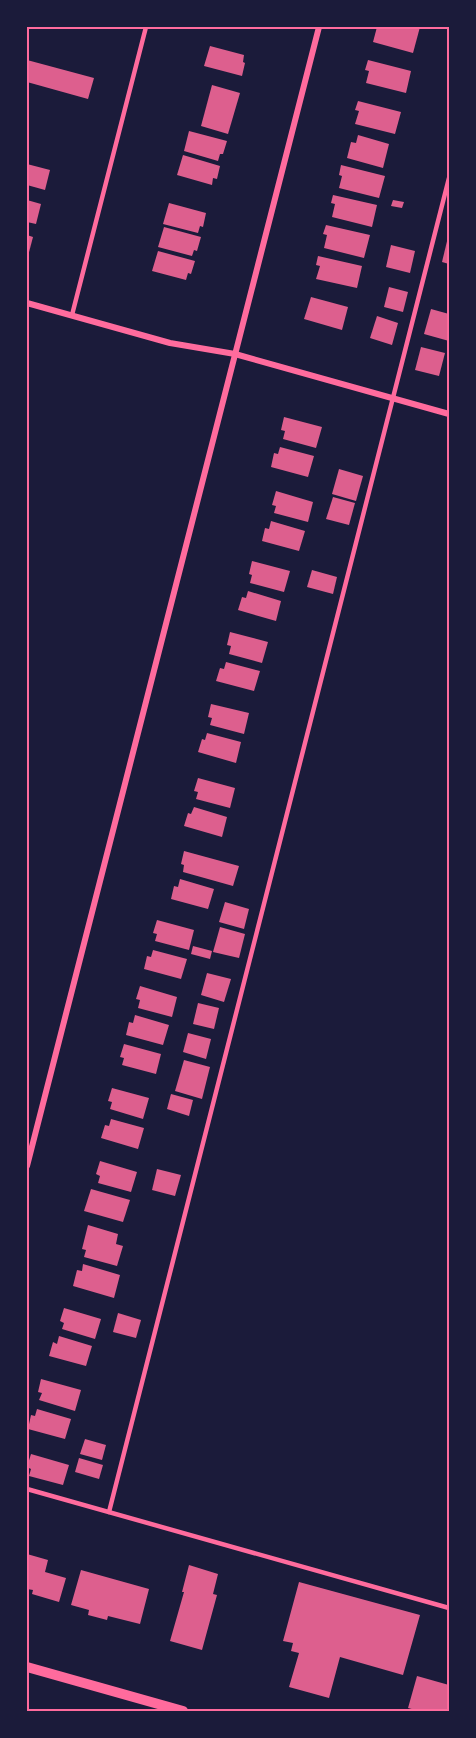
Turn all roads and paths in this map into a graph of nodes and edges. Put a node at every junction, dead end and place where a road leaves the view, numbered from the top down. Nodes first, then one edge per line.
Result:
1 (146, 27) edge
2 (319, 27) edge
3 (449, 178) edge
4 (27, 303) edge
5 (72, 315) junction
6 (235, 354) junction
7 (393, 398) junction
8 (449, 414) edge
9 (27, 1166) edge
10 (27, 1489) edge
11 (109, 1512) junction
12 (449, 1608) edge
13 (27, 1667) edge
14 (183, 1711) edge

1 - 5 lane
2 - 6 street
3 - 7 lane
4 - 5 street
5 - 6 street
6 - 7 street
6 - 9 street
7 - 8 street
7 - 11 lane
10 - 11 lane
11 - 12 lane
13 - 14 street

